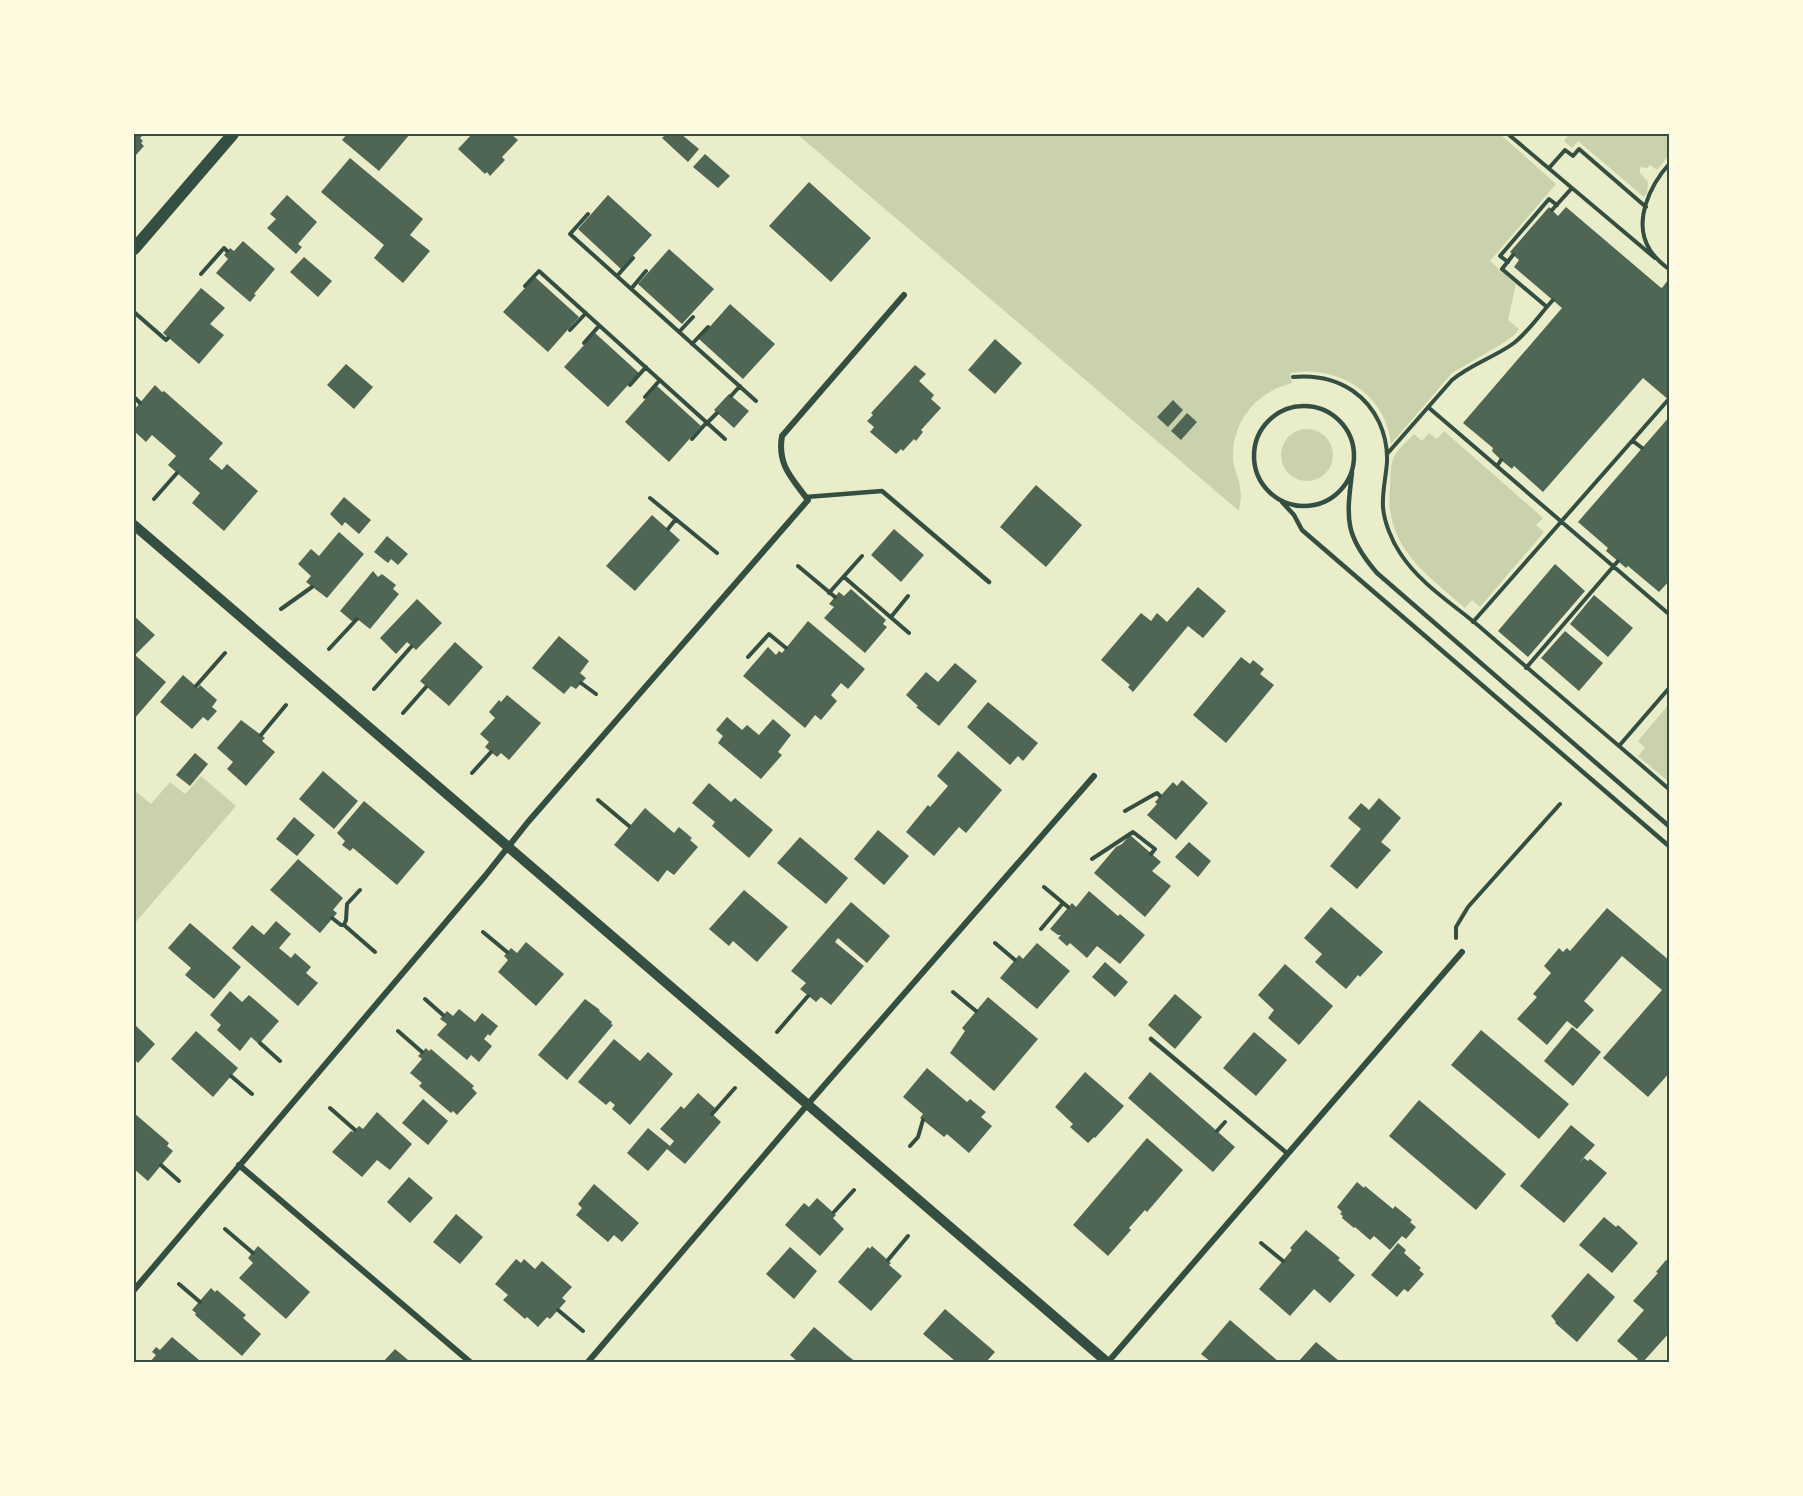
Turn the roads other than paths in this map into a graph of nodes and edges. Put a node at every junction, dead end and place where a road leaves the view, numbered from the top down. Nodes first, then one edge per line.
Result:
1 (233, 134) edge
2 (134, 249) edge
3 (904, 295) dead end
4 (1352, 474) junction
5 (806, 497) junction
6 (1282, 502) junction
7 (134, 525) edge
8 (989, 582) dead end
9 (1094, 776) dead end
10 (1670, 827) edge
11 (1670, 847) edge
12 (508, 849) junction
13 (1461, 953) road end
14 (1151, 1039) dead end
15 (808, 1104) junction
16 (1288, 1154) junction
17 (239, 1165) junction
18 (134, 1290) edge
19 (470, 1362) edge
20 (588, 1362) edge
21 (1108, 1362) edge

1 - 2 main road
3 - 5 street
4 - 6 lane
4 - 6 lane
4 - 10 lane
5 - 8 lane
5 - 12 street
6 - 11 lane
7 - 12 street
9 - 15 street
12 - 15 street
12 - 17 street
13 - 16 street
14 - 16 lane
15 - 20 street
15 - 21 street
16 - 21 street
17 - 18 street
17 - 19 street

